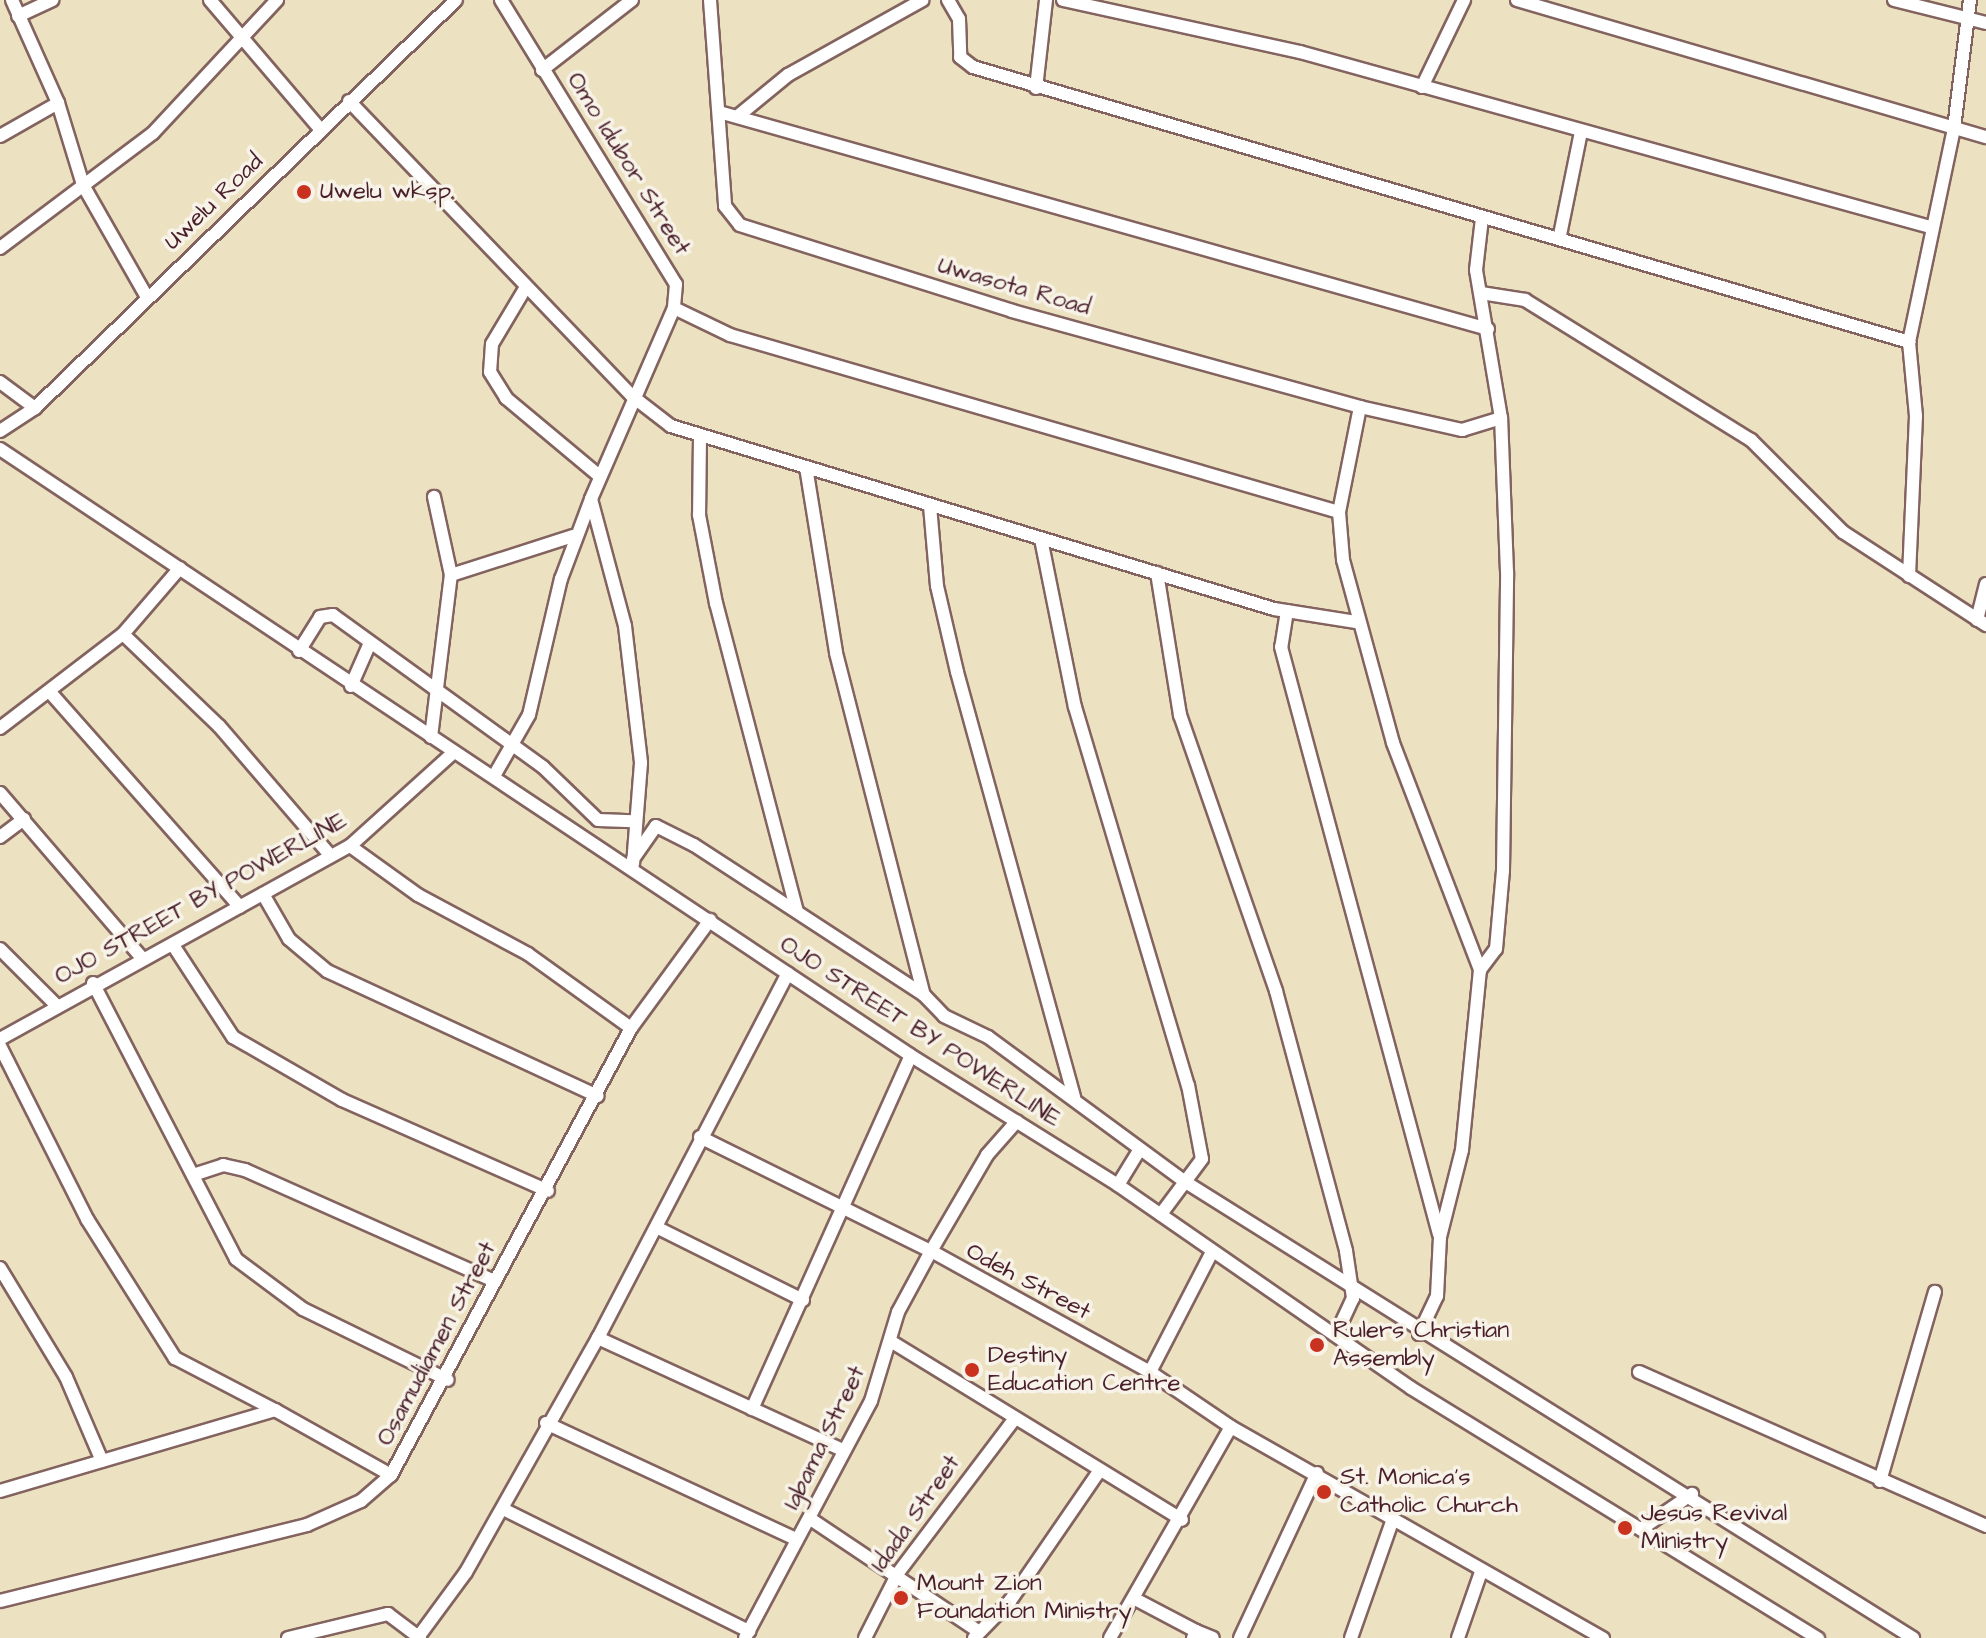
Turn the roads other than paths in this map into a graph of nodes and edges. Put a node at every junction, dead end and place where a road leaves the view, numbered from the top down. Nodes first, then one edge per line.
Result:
1 (53, 0) edge
2 (210, 0) edge
3 (277, 0) edge
4 (456, 0) edge
5 (501, 0) edge
6 (632, 0) edge
7 (710, 0) edge
8 (923, 0) edge
9 (948, 0) edge
10 (1046, 0) edge
11 (1063, 0) edge
12 (1464, 0) edge
13 (1517, 0) edge
14 (1894, 0) edge
15 (1970, 0) edge
16 (14, 7) edge
17 (0, 12) edge
18 (1967, 22) junction
19 (1986, 23) edge
20 (239, 36) junction
21 (542, 70) junction
22 (1422, 87) junction
23 (1036, 88) junction
24 (349, 101) junction
25 (58, 103) junction
26 (719, 112) junction
27 (738, 116) junction
28 (1954, 128) junction
29 (321, 130) junction
30 (1581, 132) junction
31 (0, 136) edge
32 (1986, 137) edge
33 (83, 185) junction
34 (1482, 218) junction
35 (1930, 227) junction
36 (1560, 235) junction
37 (0, 248) edge
38 (526, 287) junction
39 (1481, 293) junction
40 (147, 297) junction
41 (674, 308) junction
42 (1488, 329) junction
43 (1909, 342) junction
44 (0, 382) edge
45 (632, 396) junction
46 (1360, 407) junction
47 (35, 408) junction
48 (1501, 418) junction
49 (0, 431) edge
50 (700, 437) junction
51 (0, 449) edge
52 (806, 467) junction
53 (598, 475) junction
54 (434, 497) dead end
55 (591, 499) junction
56 (930, 506) junction
57 (1339, 512) junction
58 (573, 536) junction
59 (1041, 539) junction
60 (180, 568) junction
61 (1157, 573) junction
62 (451, 575) junction
63 (1909, 576) junction
64 (1986, 584) edge
65 (1287, 611) junction
66 (1356, 622) junction
67 (1982, 623) edge
68 (123, 634) junction
69 (370, 643) junction
70 (299, 651) junction
71 (433, 685) junction
72 (351, 686) junction
73 (49, 691) junction
74 (0, 728) edge
75 (431, 737) junction
76 (511, 744) junction
77 (454, 752) junction
78 (494, 776) junction
79 (0, 793) edge
80 (24, 819) junction
81 (598, 820) junction
82 (633, 821) junction
83 (0, 837) edge
84 (587, 838) junction
85 (350, 846) junction
86 (329, 854) junction
87 (632, 863) junction
88 (263, 894) junction
89 (240, 907) junction
90 (797, 912) junction
91 (710, 920) junction
92 (173, 945) junction
93 (0, 949) edge
94 (143, 959) junction
95 (1480, 970) junction
96 (788, 973) junction
97 (93, 983) junction
98 (924, 995) junction
99 (56, 1005) junction
100 (631, 1028) junction
101 (0, 1039) edge
102 (0, 1046) edge
103 (911, 1056) junction
104 (598, 1096) junction
105 (1074, 1097) junction
106 (1017, 1121) junction
107 (700, 1137) junction
108 (1140, 1149) junction
109 (193, 1175) junction
110 (1187, 1183) junction
111 (1118, 1185) junction
112 (548, 1191) junction
113 (846, 1207) junction
114 (1161, 1214) junction
115 (658, 1228) junction
116 (1440, 1237) junction
117 (931, 1251) junction
118 (1212, 1252) junction
119 (0, 1268) edge
120 (494, 1281) junction
121 (1349, 1285) junction
122 (1935, 1292) dead end
123 (803, 1300) junction
124 (1422, 1330) junction
125 (1336, 1334) junction
126 (598, 1338) junction
127 (892, 1342) junction
128 (1150, 1372) junction
129 (1639, 1372) dead end
130 (448, 1380) junction
131 (752, 1409) junction
132 (275, 1410) junction
133 (1013, 1421) junction
134 (546, 1423) junction
135 (1231, 1427) junction
136 (843, 1450) junction
137 (102, 1461) junction
138 (1100, 1470) junction
139 (1317, 1473) junction
140 (391, 1475) junction
141 (1880, 1481) junction
142 (1, 1487) edge
143 (1692, 1494) junction
144 (503, 1509) junction
145 (1393, 1519) junction
146 (812, 1520) junction
147 (1182, 1520) junction
148 (1986, 1526) edge
149 (1641, 1529) junction
150 (796, 1539) junction
151 (1481, 1572) junction
152 (898, 1573) junction
153 (1135, 1599) junction
154 (0, 1601) edge
155 (1575, 1623) junction
156 (747, 1634) edge
157 (1195, 1634) edge
158 (977, 1635) edge
159 (420, 1637) edge
160 (288, 1638) edge
161 (865, 1638) edge
162 (1110, 1638) edge
163 (1213, 1638) edge
164 (1240, 1638) edge
165 (1351, 1638) edge
166 (1458, 1638) edge
167 (1570, 1638) edge
168 (1603, 1638) edge
169 (1818, 1638) edge
170 (1913, 1638) edge

1 - 16 street
2 - 20 street
3 - 20 street
4 - 24 street, Uwelu Road
5 - 21 street, Omo Idubor Street
6 - 21 street
7 - 26 street, Uwasota Road
8 - 27 street
9 - 23 street
10 - 23 street
11 - 22 street
12 - 22 street
13 - 28 street
14 - 18 street
15 - 18 street
16 - 17 street
16 - 25 street
18 - 19 street
18 - 28 street
20 - 29 street
20 - 33 street
21 - 41 street, Omo Idubor Street
22 - 30 street
23 - 34 street
24 - 29 street, Uwelu Road
24 - 38 street
25 - 31 street
25 - 33 street
26 - 27 street
26 - 46 street, Uwasota Road
27 - 42 street
28 - 32 street
28 - 35 street
29 - 40 street, Uwelu Road
30 - 35 street
30 - 36 street
33 - 37 street
33 - 40 street
34 - 36 street
34 - 39 street
35 - 43 street
36 - 43 street
38 - 45 street
38 - 53 street
39 - 42 street
39 - 63 street
40 - 47 street, Uwelu Road
41 - 45 street
41 - 57 street
42 - 48 street
43 - 63 street
44 - 47 street
45 - 50 street
45 - 53 street
46 - 48 street, Uwasota Road
46 - 57 street
47 - 49 street, Uwelu Road
48 - 95 street
50 - 52 street
50 - 90 street
51 - 60 street
52 - 56 street
52 - 98 street
53 - 55 street
54 - 62 street
55 - 58 street
55 - 82 street
56 - 59 street
56 - 105 street
57 - 66 street
58 - 62 street
58 - 76 street
59 - 61 street
59 - 110 street
60 - 68 street
60 - 70 street
61 - 65 street
61 - 121 street
62 - 71 street
63 - 67 street
64 - 67 street
65 - 66 street
65 - 116 street
66 - 95 street
68 - 73 street
68 - 86 street
69 - 70 street
69 - 71 street
69 - 72 street
70 - 72 street
71 - 75 street
71 - 76 street
72 - 75 street
73 - 74 street
73 - 89 street
75 - 77 street
76 - 78 street
76 - 81 street
77 - 78 street, OJO STREET BY POWERLINE
77 - 85 street, OJO STREET BY POWERLINE
78 - 84 street, OJO STREET BY POWERLINE
79 - 80 street
80 - 83 street
80 - 94 street
81 - 82 street
81 - 84 street
82 - 87 street
84 - 87 street, OJO STREET BY POWERLINE
85 - 86 street, OJO STREET BY POWERLINE
85 - 100 street
86 - 88 street, OJO STREET BY POWERLINE
87 - 90 street
87 - 91 street, OJO STREET BY POWERLINE
88 - 89 street, OJO STREET BY POWERLINE
88 - 104 street
89 - 92 street, OJO STREET BY POWERLINE
90 - 98 street
91 - 96 street, OJO STREET BY POWERLINE
91 - 100 street, Osamudiamen Street
92 - 94 street, OJO STREET BY POWERLINE
92 - 112 street
93 - 99 street
94 - 97 street, OJO STREET BY POWERLINE
95 - 116 street
96 - 103 street, OJO STREET BY POWERLINE
96 - 107 street
97 - 99 street, OJO STREET BY POWERLINE
97 - 109 street
98 - 105 street
99 - 101 street, OJO STREET BY POWERLINE
100 - 104 street, Osamudiamen Street
102 - 132 street
103 - 106 street, OJO STREET BY POWERLINE
103 - 113 street
104 - 112 street, Osamudiamen Street
105 - 108 street
106 - 111 street, OJO STREET BY POWERLINE
106 - 117 street, Igbama Street
107 - 113 street, Odeh Street
107 - 115 street
108 - 110 street
108 - 111 street
109 - 120 street
109 - 130 street
110 - 114 street
110 - 121 street
111 - 114 street, OJO STREET BY POWERLINE
112 - 120 street, Osamudiamen Street
113 - 117 street, Odeh Street
113 - 123 street
114 - 118 street, OJO STREET BY POWERLINE
115 - 123 street
115 - 126 street
116 - 124 street
117 - 127 street, Igbama Street
117 - 128 street, Odeh Street
118 - 125 street, OJO STREET BY POWERLINE
118 - 128 street
119 - 137 street
120 - 130 street, Osamudiamen Street
121 - 124 street
121 - 125 street
122 - 141 street
123 - 131 street
124 - 143 street
125 - 149 street, OJO STREET BY POWERLINE
126 - 131 street
126 - 134 street
127 - 133 street
127 - 136 street, Igbama Street
128 - 135 street, Odeh Street
129 - 141 street
130 - 140 street, Osamudiamen Street
131 - 136 street
132 - 137 street
132 - 140 street
133 - 138 street
133 - 152 street, Idada Street
134 - 144 street
134 - 150 street
135 - 139 street, Odeh Street
135 - 147 street
136 - 146 street, Igbama Street
137 - 142 street
138 - 147 street
138 - 158 street
139 - 145 street, Odeh Street
139 - 164 street
140 - 154 street, Osamudiamen Street
141 - 148 street
143 - 149 street
143 - 170 street
144 - 156 street
144 - 159 street
145 - 151 street, Odeh Street
145 - 165 street
146 - 150 street, Igbama Street
146 - 152 street
147 - 153 street
149 - 169 street, OJO STREET BY POWERLINE
150 - 156 street, Igbama Street
151 - 155 street, Odeh Street
151 - 166 street
152 - 158 street
152 - 161 street, Idada Street
153 - 157 street
153 - 162 street
155 - 167 street
155 - 168 street, Odeh Street
157 - 163 street
159 - 160 street

